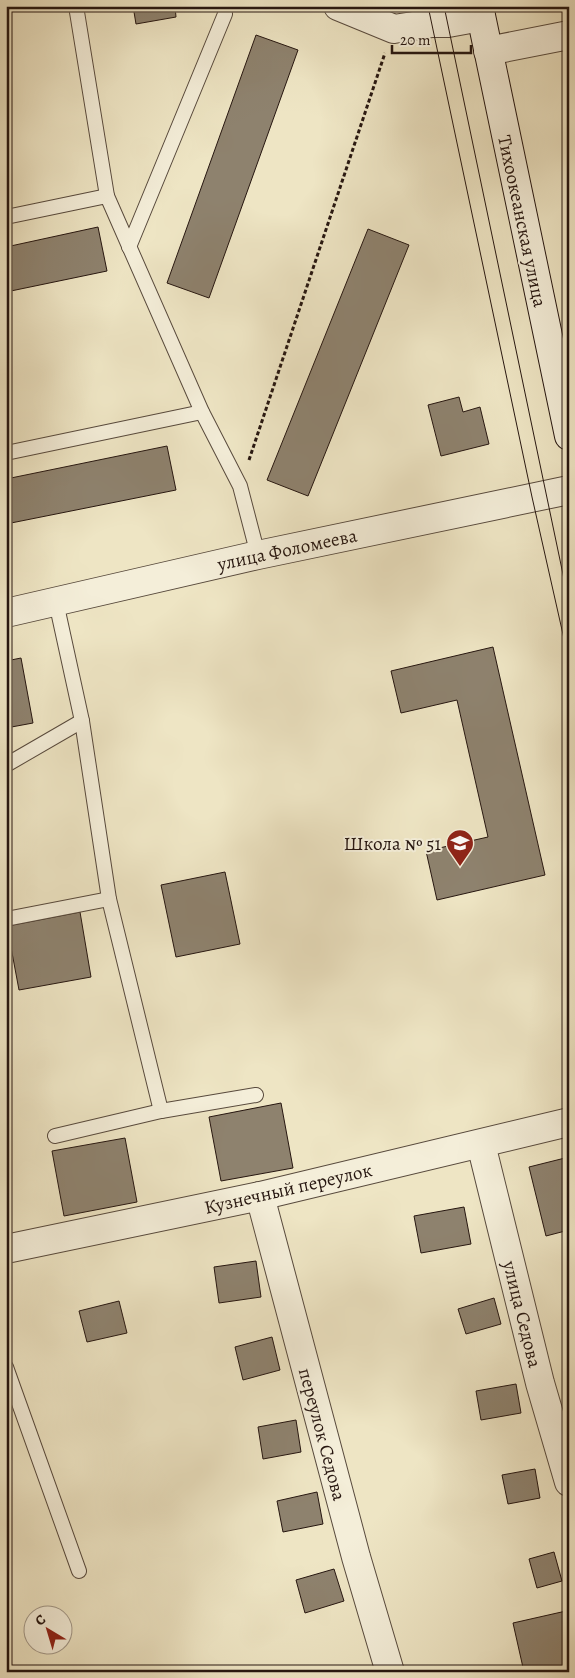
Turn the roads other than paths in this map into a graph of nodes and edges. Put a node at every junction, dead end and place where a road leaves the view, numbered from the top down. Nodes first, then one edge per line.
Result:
1 (76, 6) edge
2 (338, 6) edge
3 (480, 11) edge
4 (225, 14) dead end
5 (569, 35) edge
6 (488, 51) junction
7 (107, 196) junction
8 (6, 217) edge
9 (129, 247) junction
10 (202, 412) junction
11 (569, 436) edge
12 (6, 453) edge
13 (569, 490) edge
14 (258, 555) junction
15 (56, 602) junction
16 (6, 613) edge
17 (82, 721) junction
18 (6, 765) edge
19 (109, 898) junction
20 (6, 919) edge
21 (256, 1095) dead end
22 (161, 1112) junction
23 (569, 1122) edge
24 (55, 1136) dead end
25 (481, 1144) junction
26 (260, 1196) junction
27 (6, 1249) edge
28 (6, 1367) edge
29 (569, 1482) edge
30 (79, 1571) dead end
31 (390, 1672) edge

1 - 7 lane
2 - 3 street
3 - 6 street, Тихоокеанская улица
4 - 9 lane
5 - 6 street
6 - 11 street, Тихоокеанская улица
7 - 8 lane
7 - 9 lane
9 - 10 lane
10 - 12 lane
10 - 14 lane
13 - 14 street, улица Фоломеева
14 - 15 street, улица Фоломеева
15 - 16 street, улица Фоломеева
15 - 17 lane
17 - 18 lane
17 - 19 lane
19 - 20 lane
19 - 22 lane
21 - 22 lane
22 - 24 lane
23 - 25 street, Кузнечный переулок
25 - 26 street, Кузнечный переулок
25 - 29 street, улица Седова
26 - 27 street, Кузнечный переулок
26 - 31 street, переулок Седова
28 - 30 lane

